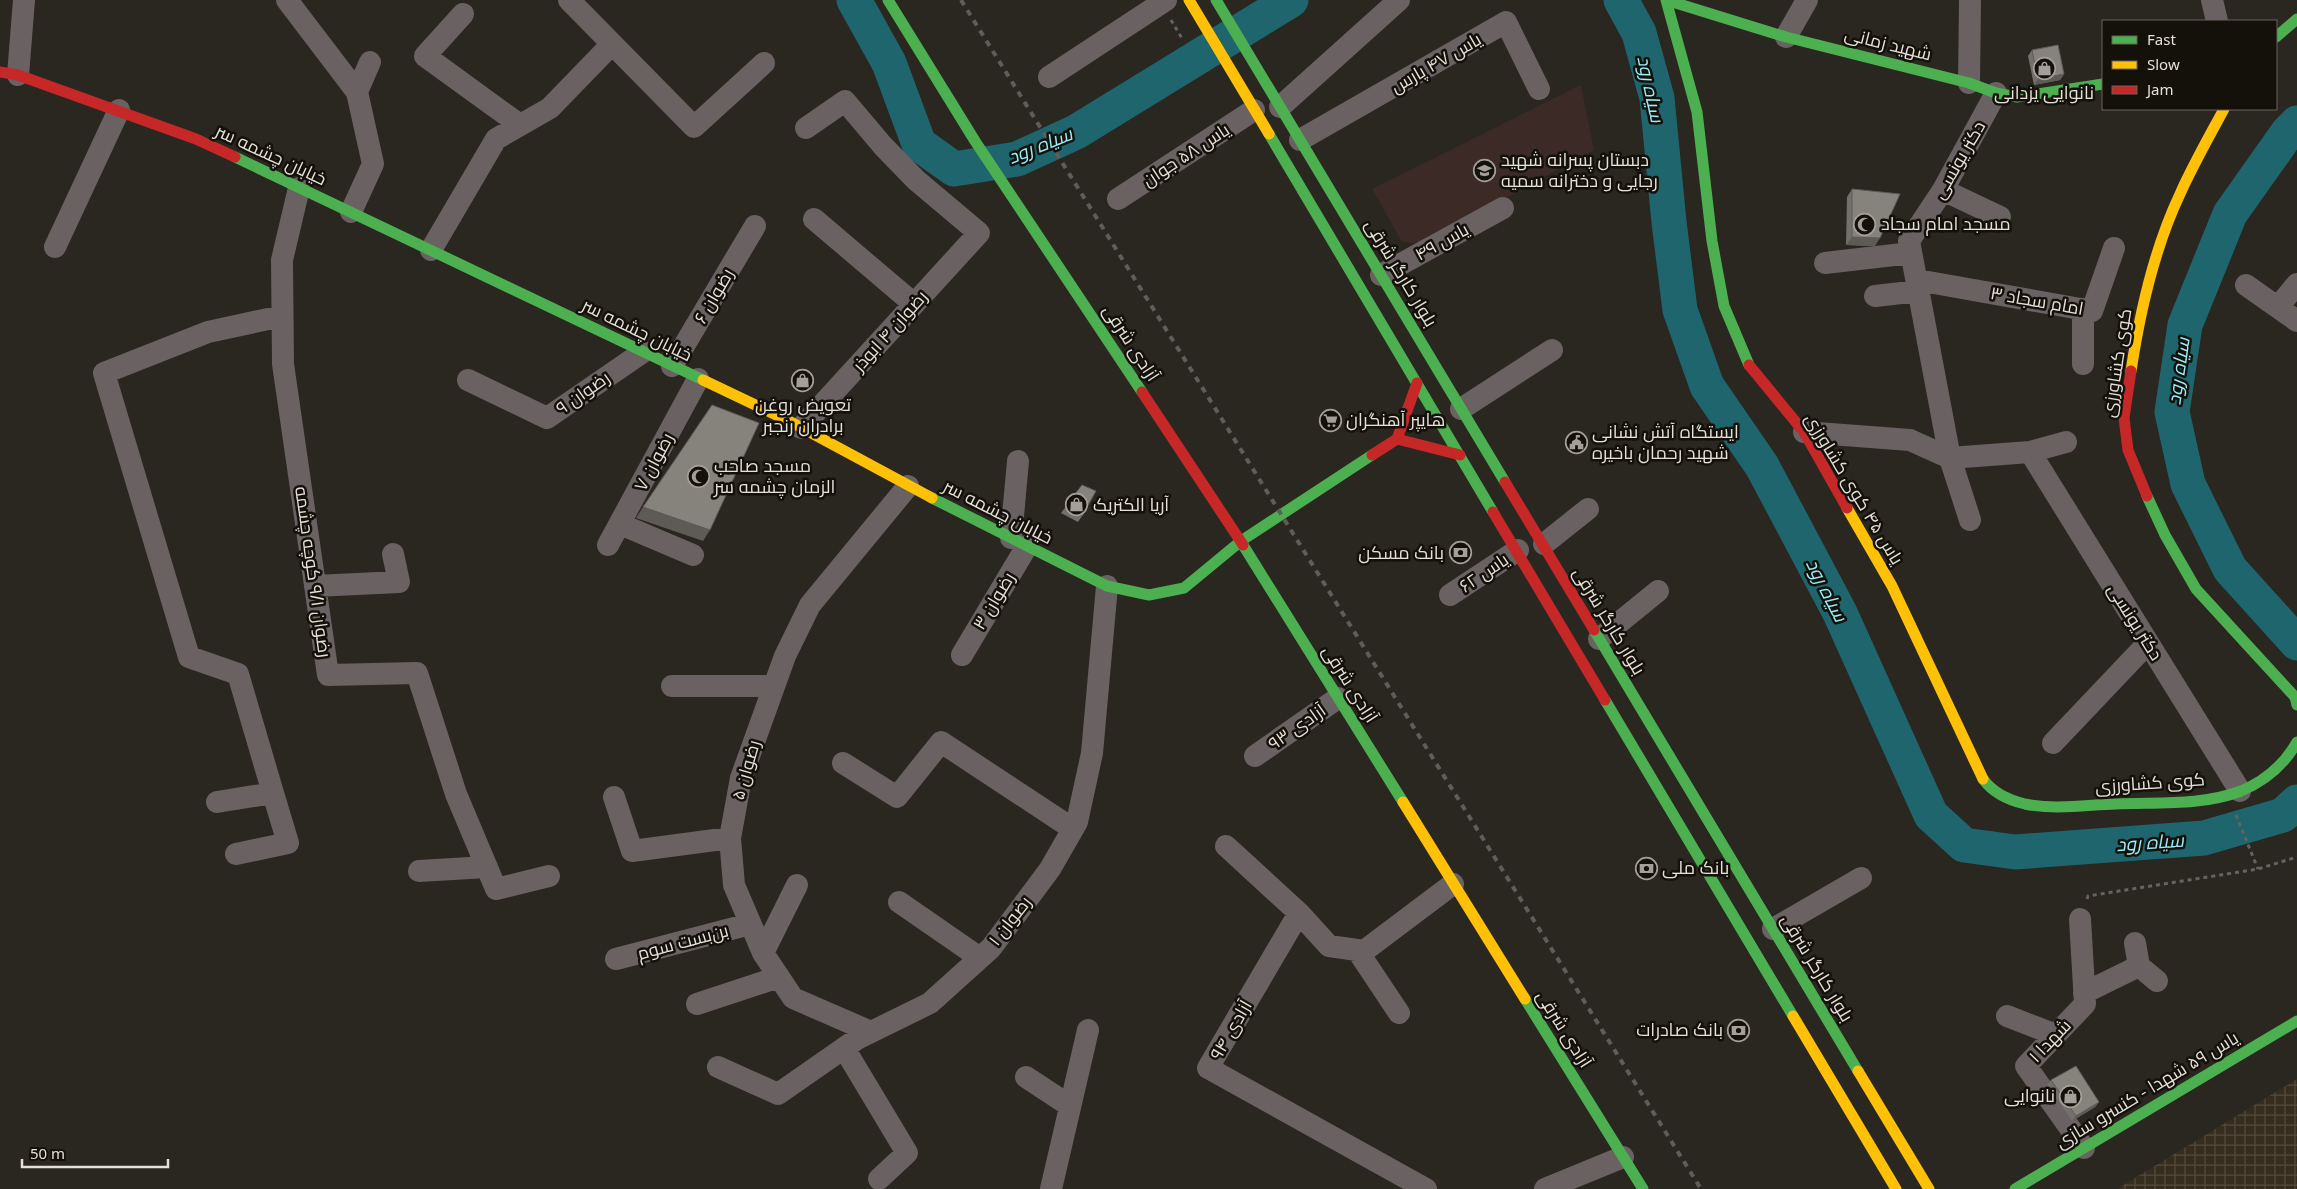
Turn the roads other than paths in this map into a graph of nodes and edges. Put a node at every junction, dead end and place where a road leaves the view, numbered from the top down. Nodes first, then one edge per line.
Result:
1 (24, 0) edge
2 (288, 0) edge
3 (569, 0) edge
4 (888, 0) edge
5 (1166, 0) edge
6 (1216, 0) edge
7 (1399, 0) edge
8 (1666, 0) edge
9 (1807, 0) edge
10 (1970, 0) edge
11 (2212, 0) edge
12 (1190, 2) edge
13 (463, 14) dead end
14 (2297, 19) edge
15 (2217, 20) edge
16 (2277, 36) edge
17 (1786, 37) junction
18 (612, 44) junction
19 (370, 62) dead end
20 (764, 63) dead end
21 (9, 73) edge
22 (1049, 77) dead end
23 (1969, 83) junction
24 (2102, 84) edge
25 (1539, 89) dead end
26 (357, 92) junction
27 (1996, 93) junction
28 (1280, 107) junction
29 (119, 110) junction
30 (1254, 110) junction
31 (2223, 110) edge
32 (520, 125) junction
33 (806, 128) dead end
34 (1300, 140) junction
35 (299, 188) junction
36 (1943, 190) junction
37 (1118, 199) dead end
38 (1503, 208) dead end
39 (350, 212) junction
40 (2000, 217) dead end
41 (814, 219) dead end
42 (755, 226) dead end
43 (55, 247) dead end
44 (2114, 248) dead end
45 (431, 250) junction
46 (1911, 253) junction
47 (1825, 263) dead end
48 (1381, 275) junction
49 (2297, 284) edge
50 (1918, 285) junction
51 (2246, 285) dead end
52 (1875, 296) dead end
53 (914, 304) junction
54 (2278, 307) junction
55 (2083, 310) junction
56 (282, 316) junction
57 (2297, 321) edge
58 (1552, 350) dead end
59 (643, 352) junction
60 (2083, 364) dead end
61 (672, 366) junction
62 (698, 378) junction
63 (468, 380) dead end
64 (1417, 383) junction
65 (1461, 409) junction
66 (801, 428) junction
67 (1804, 432) junction
68 (1397, 439) junction
69 (2066, 442) dead end
70 (2030, 452) junction
71 (1460, 455) junction
72 (1950, 458) junction
73 (1018, 461) dead end
74 (908, 486) junction
75 (1588, 509) dead end
76 (1970, 520) dead end
77 (620, 524) junction
78 (1019, 542) junction
79 (1241, 542) junction
80 (1544, 544) junction
81 (608, 545) dead end
82 (1518, 550) junction
83 (393, 554) dead end
84 (693, 555) dead end
85 (315, 586) junction
86 (1107, 586) junction
87 (1658, 591) dead end
88 (1450, 595) dead end
89 (1599, 639) junction
90 (2148, 643) junction
91 (962, 655) dead end
92 (672, 686) dead end
93 (774, 686) junction
94 (1338, 698) junction
95 (2297, 705) edge
96 (2297, 742) edge
97 (2053, 743) dead end
98 (1651, 752) junction
99 (1255, 756) dead end
100 (843, 763) dead end
101 (2234, 792) junction
102 (272, 793) junction
103 (614, 796) dead end
104 (218, 802) dead end
105 (2045, 807) joint
106 (1073, 829) junction
107 (730, 838) junction
108 (1226, 846) dead end
109 (236, 854) dead end
110 (487, 867) junction
111 (420, 871) dead end
112 (549, 876) dead end
113 (1861, 878) dead end
114 (1453, 884) junction
115 (797, 885) dead end
116 (898, 902) dead end
117 (1299, 913) junction
118 (2080, 919) road end
119 (750, 924) junction
120 (1773, 929) junction
121 (2135, 943) dead end
122 (1357, 950) junction
123 (763, 953) junction
124 (980, 958) junction
125 (616, 959) dead end
126 (2139, 966) junction
127 (779, 977) junction
128 (2157, 981) dead end
129 (2084, 993) junction
130 (698, 1004) dead end
131 (1399, 1013) dead end
132 (2007, 1016) dead end
133 (2297, 1021) edge
134 (1088, 1030) dead end
135 (871, 1032) junction
136 (2056, 1035) junction
137 (844, 1048) junction
138 (718, 1067) dead end
139 (1026, 1077) dead end
140 (1070, 1106) junction
141 (2084, 1148) junction
142 (1623, 1157) junction
143 (2062, 1161) junction
144 (879, 1179) dead end
145 (2048, 1182) dead end
146 (1051, 1189) edge
147 (1426, 1189) edge
148 (1545, 1189) edge
149 (1643, 1189) edge
150 (1896, 1189) edge
151 (1929, 1189) edge
152 (2015, 1189) edge

1 - 21 street
2 - 26 street
3 - 18 street
4 - 79 street, آزادی شرقی
5 - 22 street
6 - 28 street, بلوار کارگر شرقی
7 - 28 street
8 - 17 street, شهید زمانی
8 - 67 street, یاس ۴۵ کوی کشاورزی
9 - 17 street
10 - 23 street
11 - 15 street
12 - 30 street, بلوار کارگر شرقی
13 - 32 street
14 - 16 street
17 - 23 street, شهید زمانی
18 - 20 street
18 - 32 street
19 - 26 street
21 - 29 street, خیابان چشمه سر
23 - 27 street, شهید زمانی
24 - 27 street, شهید زمانی
25 - 34 street, یاس ۴۷ پارس
26 - 39 street
27 - 36 street, دکتر یونسی
28 - 34 street, بلوار کارگر شرقی
29 - 35 street, خیابان چشمه سر
29 - 43 street
30 - 37 street, یاس ۵۸ جوان
30 - 64 street, بلوار کارگر شرقی
31 - 95 street, کوی کشاورزی
32 - 45 street
33 - 53 street, رضوان ۴ ابوذر
34 - 48 street, بلوار کارگر شرقی
35 - 39 street, خیابان چشمه سر
35 - 56 street, رضوان ۹/۱ کوچه چشمه
36 - 40 street
36 - 46 street, دکتر یونسی
38 - 48 street, یاس ۴۹
39 - 45 street, خیابان چشمه سر
41 - 53 street
42 - 61 street, رضوان ۶
44 - 55 street, امام سجاد ۳
45 - 59 street, خیابان چشمه سر
46 - 47 street
46 - 50 street, دکتر یونسی
48 - 65 street, بلوار کارگر شرقی
49 - 54 street
50 - 52 street, امام سجاد ۳
50 - 55 street, امام سجاد ۳
50 - 72 street, دکتر یونسی
51 - 54 street
53 - 66 street, رضوان ۴ ابوذر
54 - 57 street
55 - 60 street
56 - 85 street, رضوان ۹/۱ کوچه چشمه
56 - 102 street
58 - 65 street
59 - 61 street, خیابان چشمه سر
59 - 63 street, رضوان ۹
61 - 62 street, خیابان چشمه سر
62 - 66 street, خیابان چشمه سر
62 - 77 street, رضوان ۷
64 - 68 street
64 - 71 street, بلوار کارگر شرقی
65 - 80 street, بلوار کارگر شرقی
66 - 74 street, خیابان چشمه سر
67 - 72 street
67 - 105 street, یاس ۴۵ کوی کشاورزی
68 - 71 street
68 - 79 street, خیابان چشمه سر
69 - 70 street
70 - 72 street
70 - 90 street, دکتر یونسی
71 - 82 street, بلوار کارگر شرقی
72 - 76 street, دکتر یونسی
73 - 78 street
74 - 78 street, خیابان چشمه سر
74 - 93 street, رضوان ۵
75 - 80 street
77 - 81 street, رضوان ۷
77 - 84 street
78 - 86 street, خیابان چشمه سر
78 - 91 street, رضوان ۳
79 - 86 street, خیابان چشمه سر
79 - 94 street, آزادی شرقی
80 - 89 street, بلوار کارگر شرقی
82 - 88 street, یاس ۶۲
82 - 98 street, بلوار کارگر شرقی
83 - 85 street
85 - 110 street, رضوان ۹/۱ کوچه چشمه
86 - 106 street, رضوان ۱
87 - 89 street
89 - 98 street, بلوار کارگر شرقی
90 - 97 street
90 - 101 street, دکتر یونسی
92 - 93 street
93 - 107 street, رضوان ۵
94 - 99 street, آزادی ۹۳
94 - 114 street, آزادی شرقی
96 - 101 street, کوی کشاورزی
98 - 120 street, بلوار کارگر شرقی
98 - 150 street, بلوار کارگر شرقی
100 - 106 street
101 - 105 street, کوی کشاورزی
102 - 104 street
102 - 109 street
103 - 107 street
106 - 124 street, رضوان ۱
107 - 119 street, رضوان ۵
108 - 117 street
110 - 111 street
110 - 112 street, رضوان ۹/۱ کوچه چشمه
113 - 120 street
114 - 122 street
114 - 142 street, آزادی شرقی
115 - 123 street
116 - 124 street
117 - 122 street
117 - 147 street, آزادی ۹۴
118 - 129 street, شهدا ۱
119 - 123 street, رضوان ۵
119 - 125 street, بن‌بست سوم
120 - 151 street, بلوار کارگر شرقی
121 - 126 street
122 - 131 street
123 - 127 street, رضوان ۵
124 - 135 street, رضوان ۱
126 - 128 street
126 - 129 street
127 - 130 street
127 - 135 street, رضوان ۵
129 - 136 street, شهدا ۱
132 - 136 street
133 - 141 street, یاس ۵۹ شهدا - کنسرو سازی
134 - 140 street
135 - 137 street, رضوان ۱
136 - 141 street, شهدا ۱
137 - 138 street, رضوان ۱
137 - 144 street
139 - 140 street
140 - 146 street
141 - 143 street, یاس ۵۹ شهدا - کنسرو سازی
142 - 148 street
142 - 149 street, آزادی شرقی
143 - 145 street
143 - 152 street, یاس ۵۹ شهدا - کنسرو سازی

